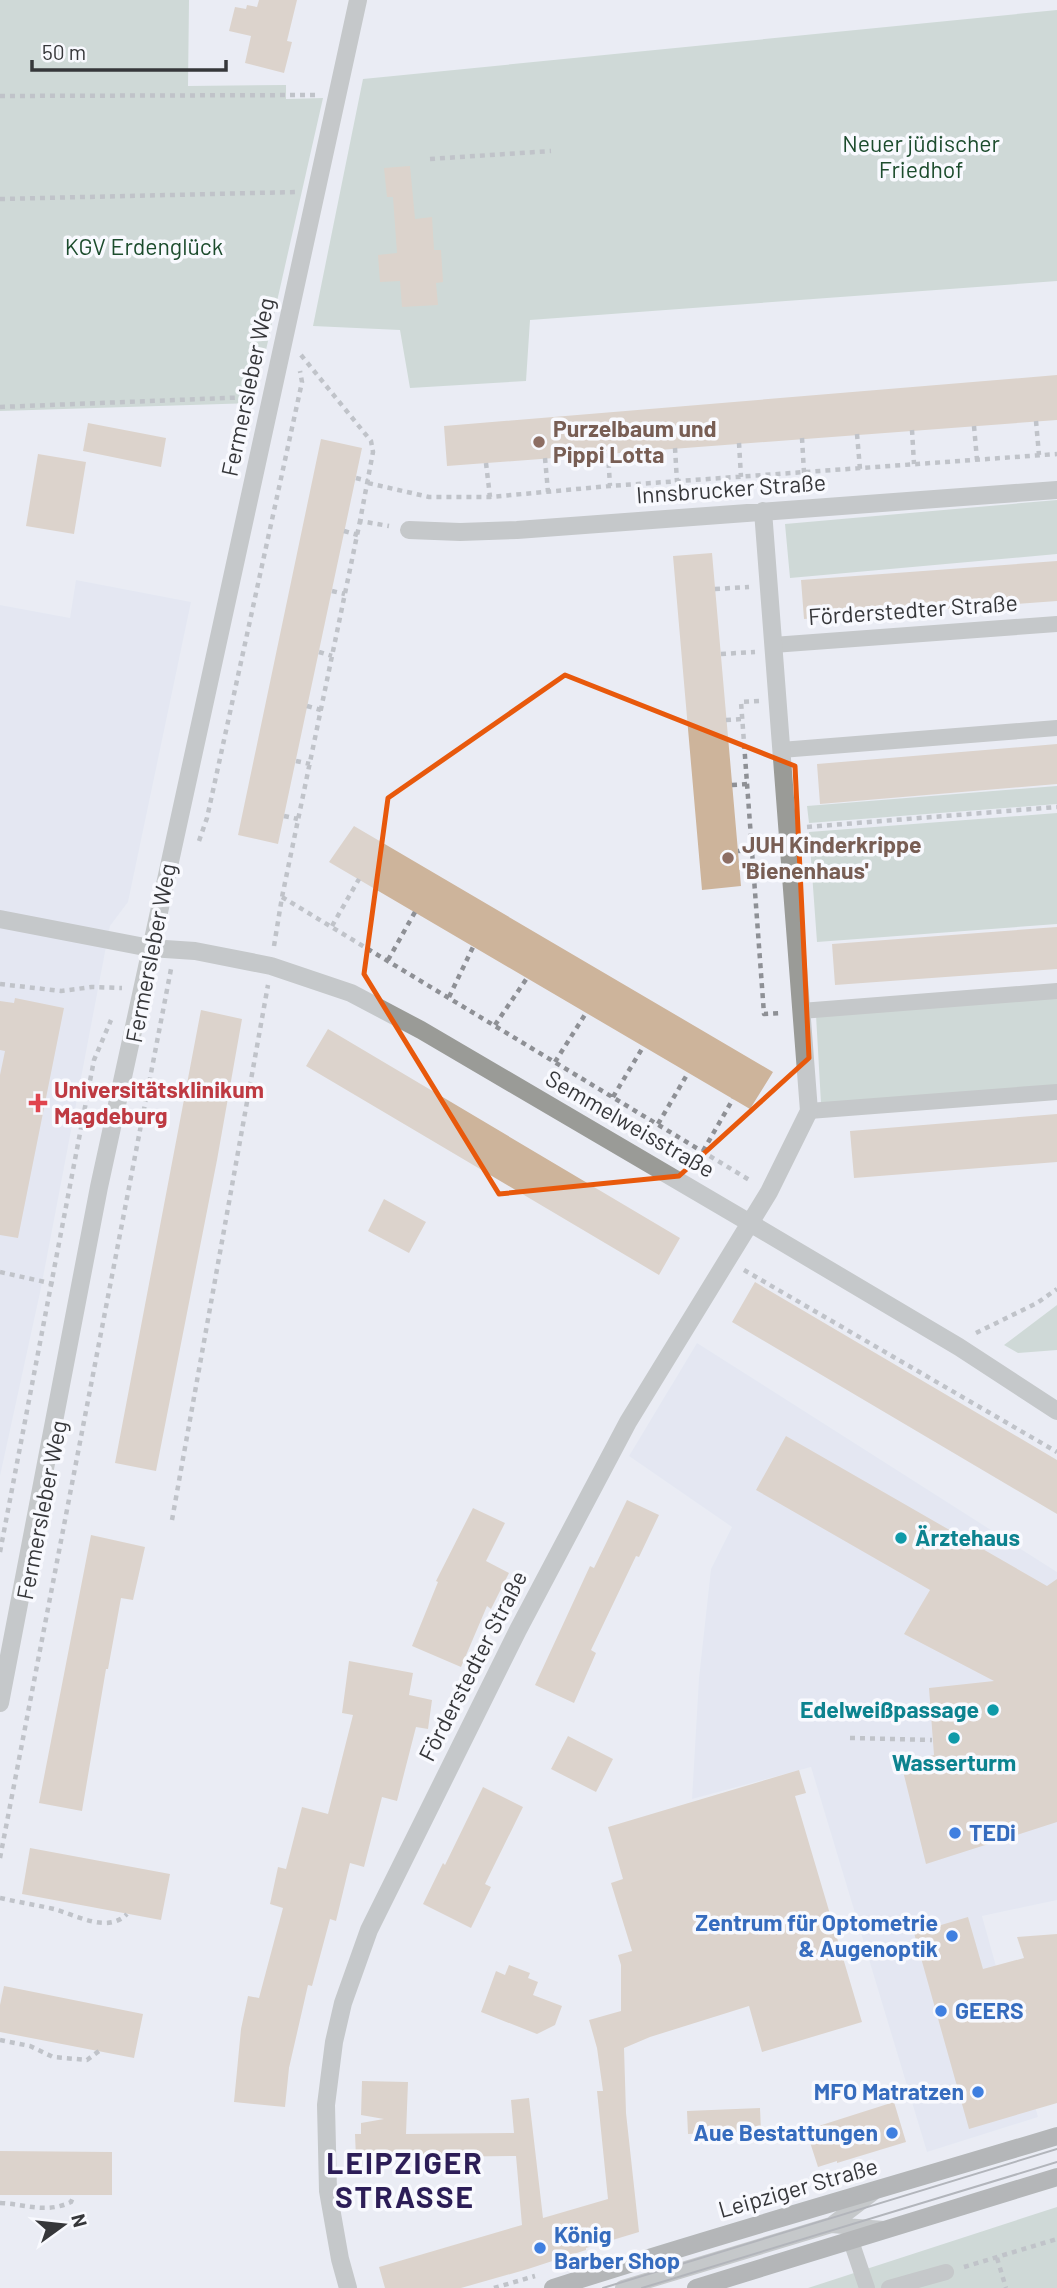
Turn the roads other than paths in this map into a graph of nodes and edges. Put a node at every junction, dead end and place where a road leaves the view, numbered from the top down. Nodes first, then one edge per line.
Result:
1 (358, 0) edge
2 (1057, 490) edge
3 (763, 511) junction
4 (409, 530) road end
5 (1057, 624) edge
6 (774, 648) junction
7 (1057, 728) edge
8 (781, 750) junction
9 (0, 919) edge
10 (150, 948) junction
11 (1057, 991) edge
12 (801, 1011) junction
13 (1057, 1091) edge
14 (808, 1111) junction
15 (750, 1223) junction
16 (1057, 1411) edge
17 (0, 1703) edge
18 (1057, 2136) edge
19 (1057, 2177) edge
20 (875, 2191) junction
21 (831, 2225) junction
22 (888, 2229) junction
23 (851, 2241) junction
24 (946, 2272) road end
25 (932, 2282) edge
26 (348, 2288) edge
27 (553, 2288) edge
28 (623, 2288) edge
29 (696, 2288) edge
30 (867, 2288) edge
31 (890, 2288) edge

1 - 10 street, Fermersleber Weg
2 - 3 street, Innsbrucker Straße
3 - 4 street, Innsbrucker Straße
3 - 6 street, Förderstedter Straße
5 - 6 lane, Förderstedter Straße
6 - 8 street, Förderstedter Straße
7 - 8 lane
8 - 12 street, Förderstedter Straße
9 - 10 street, Fermersleber Weg
10 - 15 street, Semmelweisstraße
10 - 17 street, Fermersleber Weg
11 - 12 lane
12 - 14 street, Förderstedter Straße
13 - 14 lane
14 - 15 street, Förderstedter Straße
15 - 16 street, Semmelweisstraße
15 - 26 street, Förderstedter Straße
18 - 20 main road, Leipziger Straße
19 - 22 main road
20 - 21 lane
20 - 27 main road, Leipziger Straße
21 - 22 lane
21 - 28 lane
22 - 23 main road
23 - 29 main road
23 - 30 lane
24 - 25 lane
25 - 31 lane

